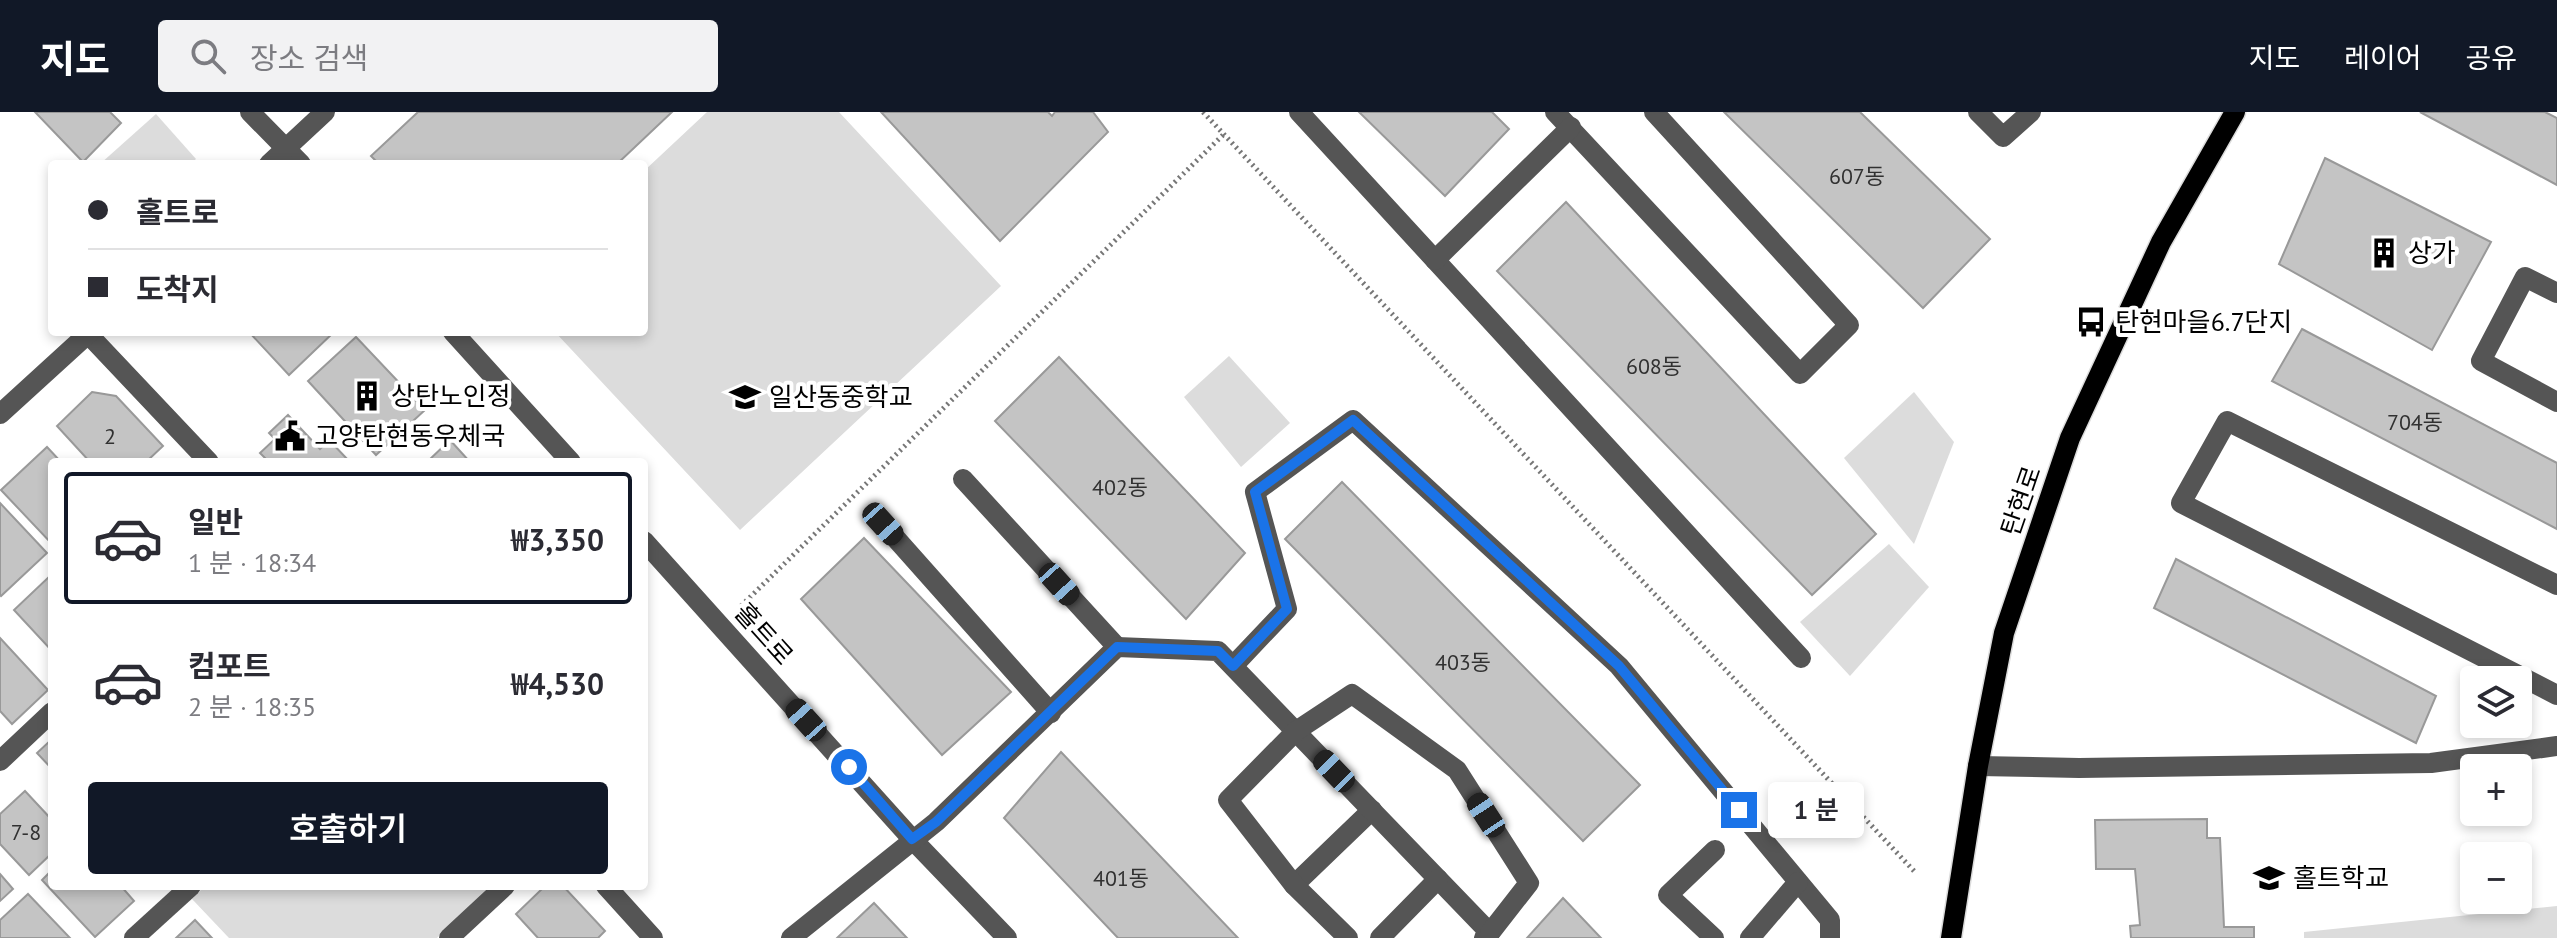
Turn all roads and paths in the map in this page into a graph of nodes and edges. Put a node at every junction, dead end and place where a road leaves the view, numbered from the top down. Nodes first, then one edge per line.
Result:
1 (250, 112) edge
2 (325, 112) edge
3 (1203, 112) edge
4 (1299, 112) edge
5 (1555, 112) edge
6 (1654, 112) edge
7 (1978, 112) edge
8 (2031, 112) edge
9 (2235, 112) edge
10 (1571, 127) junction
11 (1223, 135) junction
12 (286, 149) junction
13 (274, 160) edge
14 (297, 160) edge
15 (1435, 260) junction
16 (2557, 293) edge
17 (86, 336) edge
18 (92, 336) edge
19 (457, 336) edge
20 (2557, 402) edge
21 (0, 414) edge
22 (205, 458) edge
23 (567, 458) edge
24 (963, 479) dead end
25 (883, 524) dead end
26 (648, 545) edge
27 (2557, 585) edge
28 (740, 606) dead end
29 (1117, 647) junction
30 (1801, 658) dead end
31 (1233, 666) junction
32 (2557, 695) edge
33 (1051, 713) junction
34 (48, 716) edge
35 (1296, 731) junction
36 (2557, 746) edge
37 (0, 761) edge
38 (1978, 766) junction
39 (1372, 810) junction
40 (912, 839) junction
41 (1715, 850) dead end
42 (1914, 871) dead end
43 (1438, 879) junction
44 (1798, 882) junction
45 (1294, 885) junction
46 (187, 890) edge
47 (501, 890) edge
48 (610, 890) edge
49 (1487, 936) edge
50 (134, 938) edge
51 (449, 938) edge
52 (653, 938) edge
53 (791, 938) edge
54 (1007, 938) edge
55 (1348, 938) edge
56 (1380, 938) edge
57 (1714, 938) edge
58 (1750, 938) edge
59 (1830, 938) edge
60 (1951, 938) edge

1 - 12 street
2 - 12 street
3 - 11 path
4 - 15 street
5 - 10 street
6 - 10 street
7 - 8 street
9 - 38 main road, 탄현로
10 - 15 street
11 - 28 path
11 - 42 path
12 - 13 street
12 - 14 street
15 - 30 street
16 - 20 street
17 - 21 street
18 - 22 street
19 - 23 street
24 - 29 street
25 - 33 street
26 - 40 street, 홀트로
27 - 32 street
29 - 31 street
29 - 33 street
31 - 35 street
31 - 44 street
33 - 40 street
34 - 37 street
35 - 39 street
35 - 45 street
35 - 49 street
36 - 38 street
38 - 60 main road, 탄현로
39 - 43 street
39 - 45 street
40 - 53 street
40 - 54 street, 홀트로
41 - 57 street
43 - 49 street
43 - 56 street
44 - 58 street
44 - 59 street
45 - 55 street
46 - 50 street
47 - 51 street
48 - 52 street

